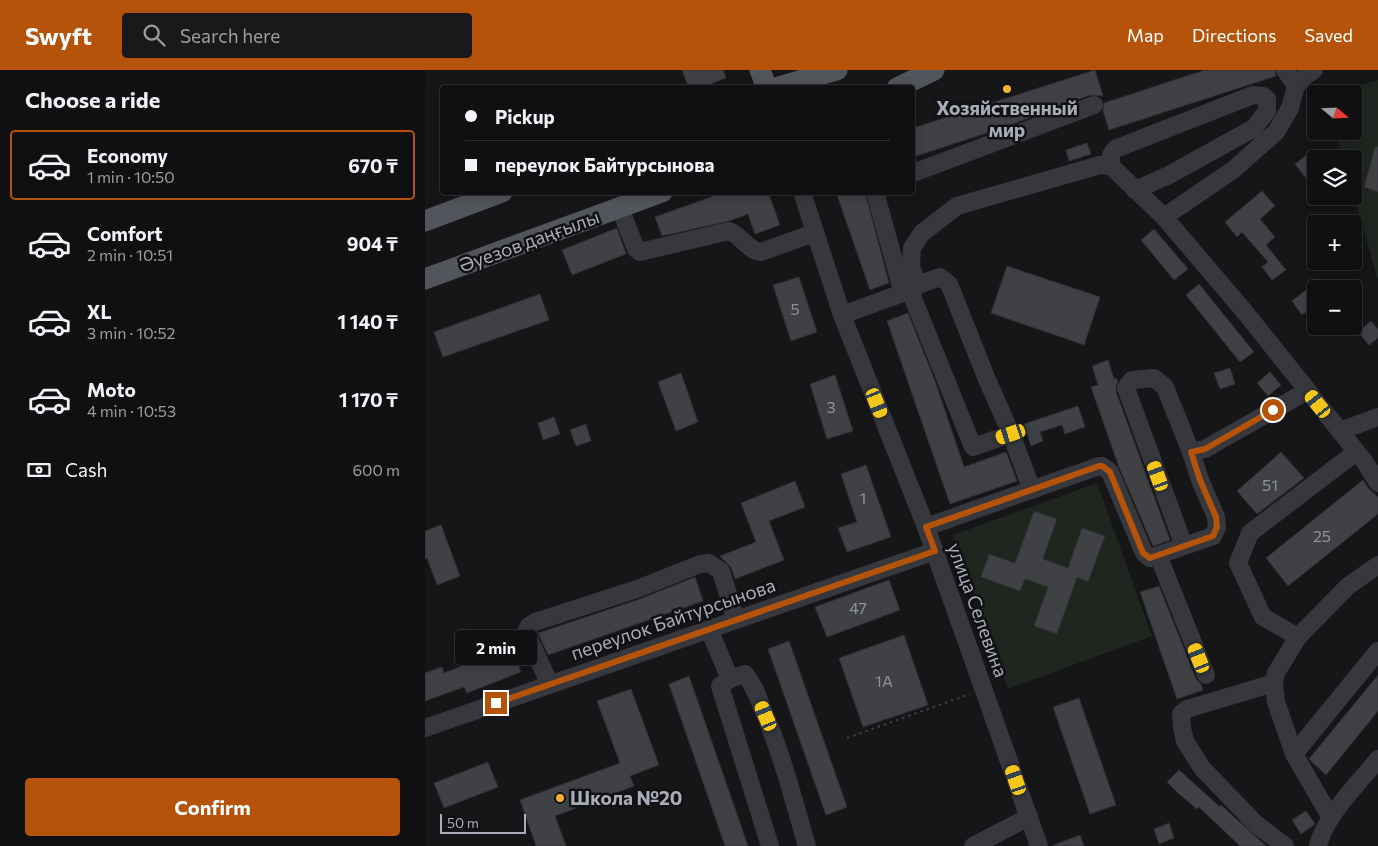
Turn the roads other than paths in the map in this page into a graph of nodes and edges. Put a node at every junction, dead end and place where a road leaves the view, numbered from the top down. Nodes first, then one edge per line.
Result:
1 (760, 70) edge
2 (837, 70) edge
3 (934, 70) edge
4 (1285, 70) edge
5 (1315, 70) edge
6 (766, 85) edge
7 (785, 85) edge
8 (903, 85) edge
9 (1297, 86) junction
10 (1094, 105) dead end
11 (1111, 166) junction
12 (915, 172) edge
13 (1135, 190) junction
14 (494, 195) edge
15 (654, 195) edge
16 (803, 195) edge
17 (876, 195) edge
18 (620, 208) junction
19 (1164, 217) junction
20 (425, 221) edge
21 (814, 233) junction
22 (425, 279) edge
23 (910, 290) junction
24 (842, 315) junction
25 (1307, 391) junction
26 (1378, 416) edge
27 (1340, 431) junction
28 (1011, 434) junction
29 (1191, 452) junction
30 (1357, 452) junction
31 (1378, 483) edge
32 (1032, 490) junction
33 (926, 527) junction
34 (1184, 546) junction
35 (935, 551) junction
36 (1158, 555) junction
37 (1378, 565) edge
38 (736, 620) junction
39 (709, 629) junction
40 (1298, 637) junction
41 (1378, 651) edge
42 (1206, 675) dead end
43 (730, 679) junction
44 (1274, 683) junction
45 (549, 685) junction
46 (425, 728) edge
47 (1294, 754) junction
48 (1378, 759) edge
49 (1029, 817) junction
50 (1331, 818) junction
51 (770, 846) edge
52 (807, 846) edge
53 (973, 846) edge
54 (1039, 846) edge
55 (1285, 846) edge
56 (1318, 846) edge

1 - 6 main road
2 - 7 main road
3 - 8 main road
4 - 9 street
5 - 9 street
9 - 19 street
10 - 12 street
11 - 13 street
11 - 13 street
11 - 23 street
13 - 19 street
14 - 20 main road
15 - 18 main road, Әуезов даңғылы
16 - 21 street, улица Селевина
17 - 23 street
18 - 21 street
18 - 22 main road, Әуезов даңғылы
19 - 25 street
21 - 24 street, улица Селевина
23 - 24 street
23 - 28 street
23 - 28 street
24 - 33 street, улица Селевина
25 - 27 street
25 - 29 street
26 - 27 street
27 - 30 street
28 - 32 street
29 - 34 street
29 - 34 street
30 - 31 street
30 - 40 street
32 - 33 street
32 - 36 street
33 - 35 street, улица Селевина
34 - 36 street
35 - 38 street, переулок Байтурсынова
35 - 49 street, улица Селевина
36 - 42 street
37 - 40 street
38 - 39 street, переулок Байтурсынова
38 - 45 street
39 - 43 street
39 - 45 street, переулок Байтурсынова
40 - 44 street
41 - 47 street
43 - 51 street
43 - 52 street
44 - 47 street
44 - 55 street
45 - 46 street, переулок Байтурсынова
47 - 50 street
48 - 50 street
49 - 53 street
49 - 54 street, улица Селевина
50 - 56 street

